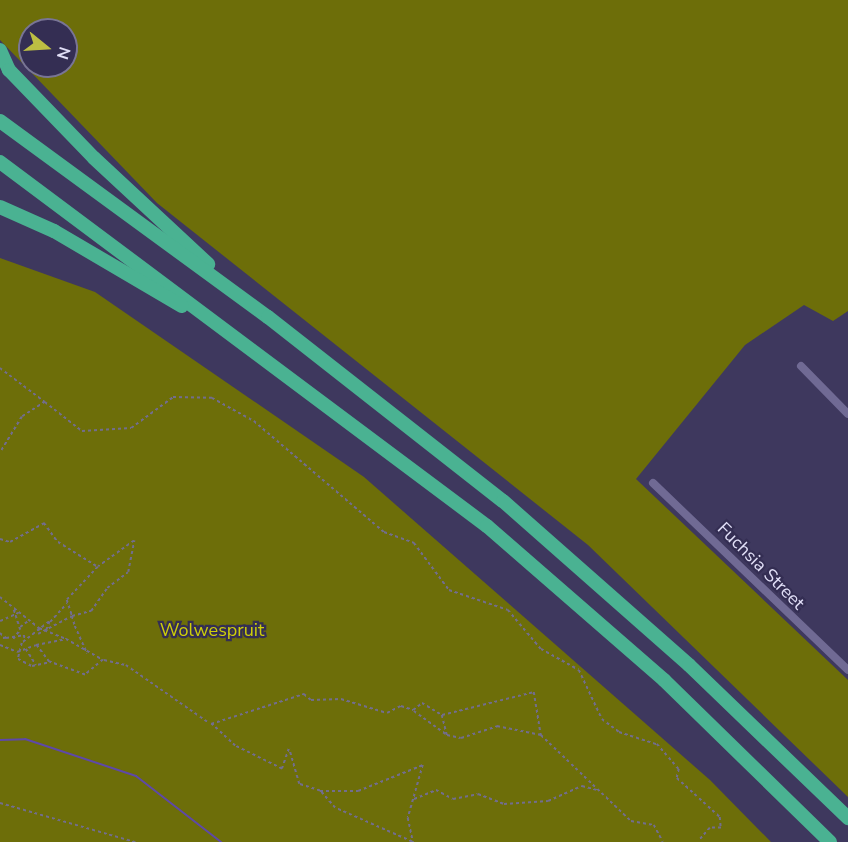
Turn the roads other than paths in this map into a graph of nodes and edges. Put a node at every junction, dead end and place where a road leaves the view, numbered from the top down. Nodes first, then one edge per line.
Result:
1 (0, 50) edge
2 (5, 66) edge
3 (0, 121) edge
4 (0, 162) edge
5 (0, 207) edge
6 (268, 317) junction
7 (253, 349) junction
8 (801, 366) dead end
9 (848, 414) edge
10 (653, 483) dead end
11 (848, 670) edge
12 (848, 818) edge
13 (830, 842) edge

1 - 2 highway
2 - 6 highway
3 - 6 highway
4 - 7 highway
5 - 7 highway
6 - 12 highway
7 - 13 highway
8 - 9 street
10 - 11 street, Fuchsia Street

